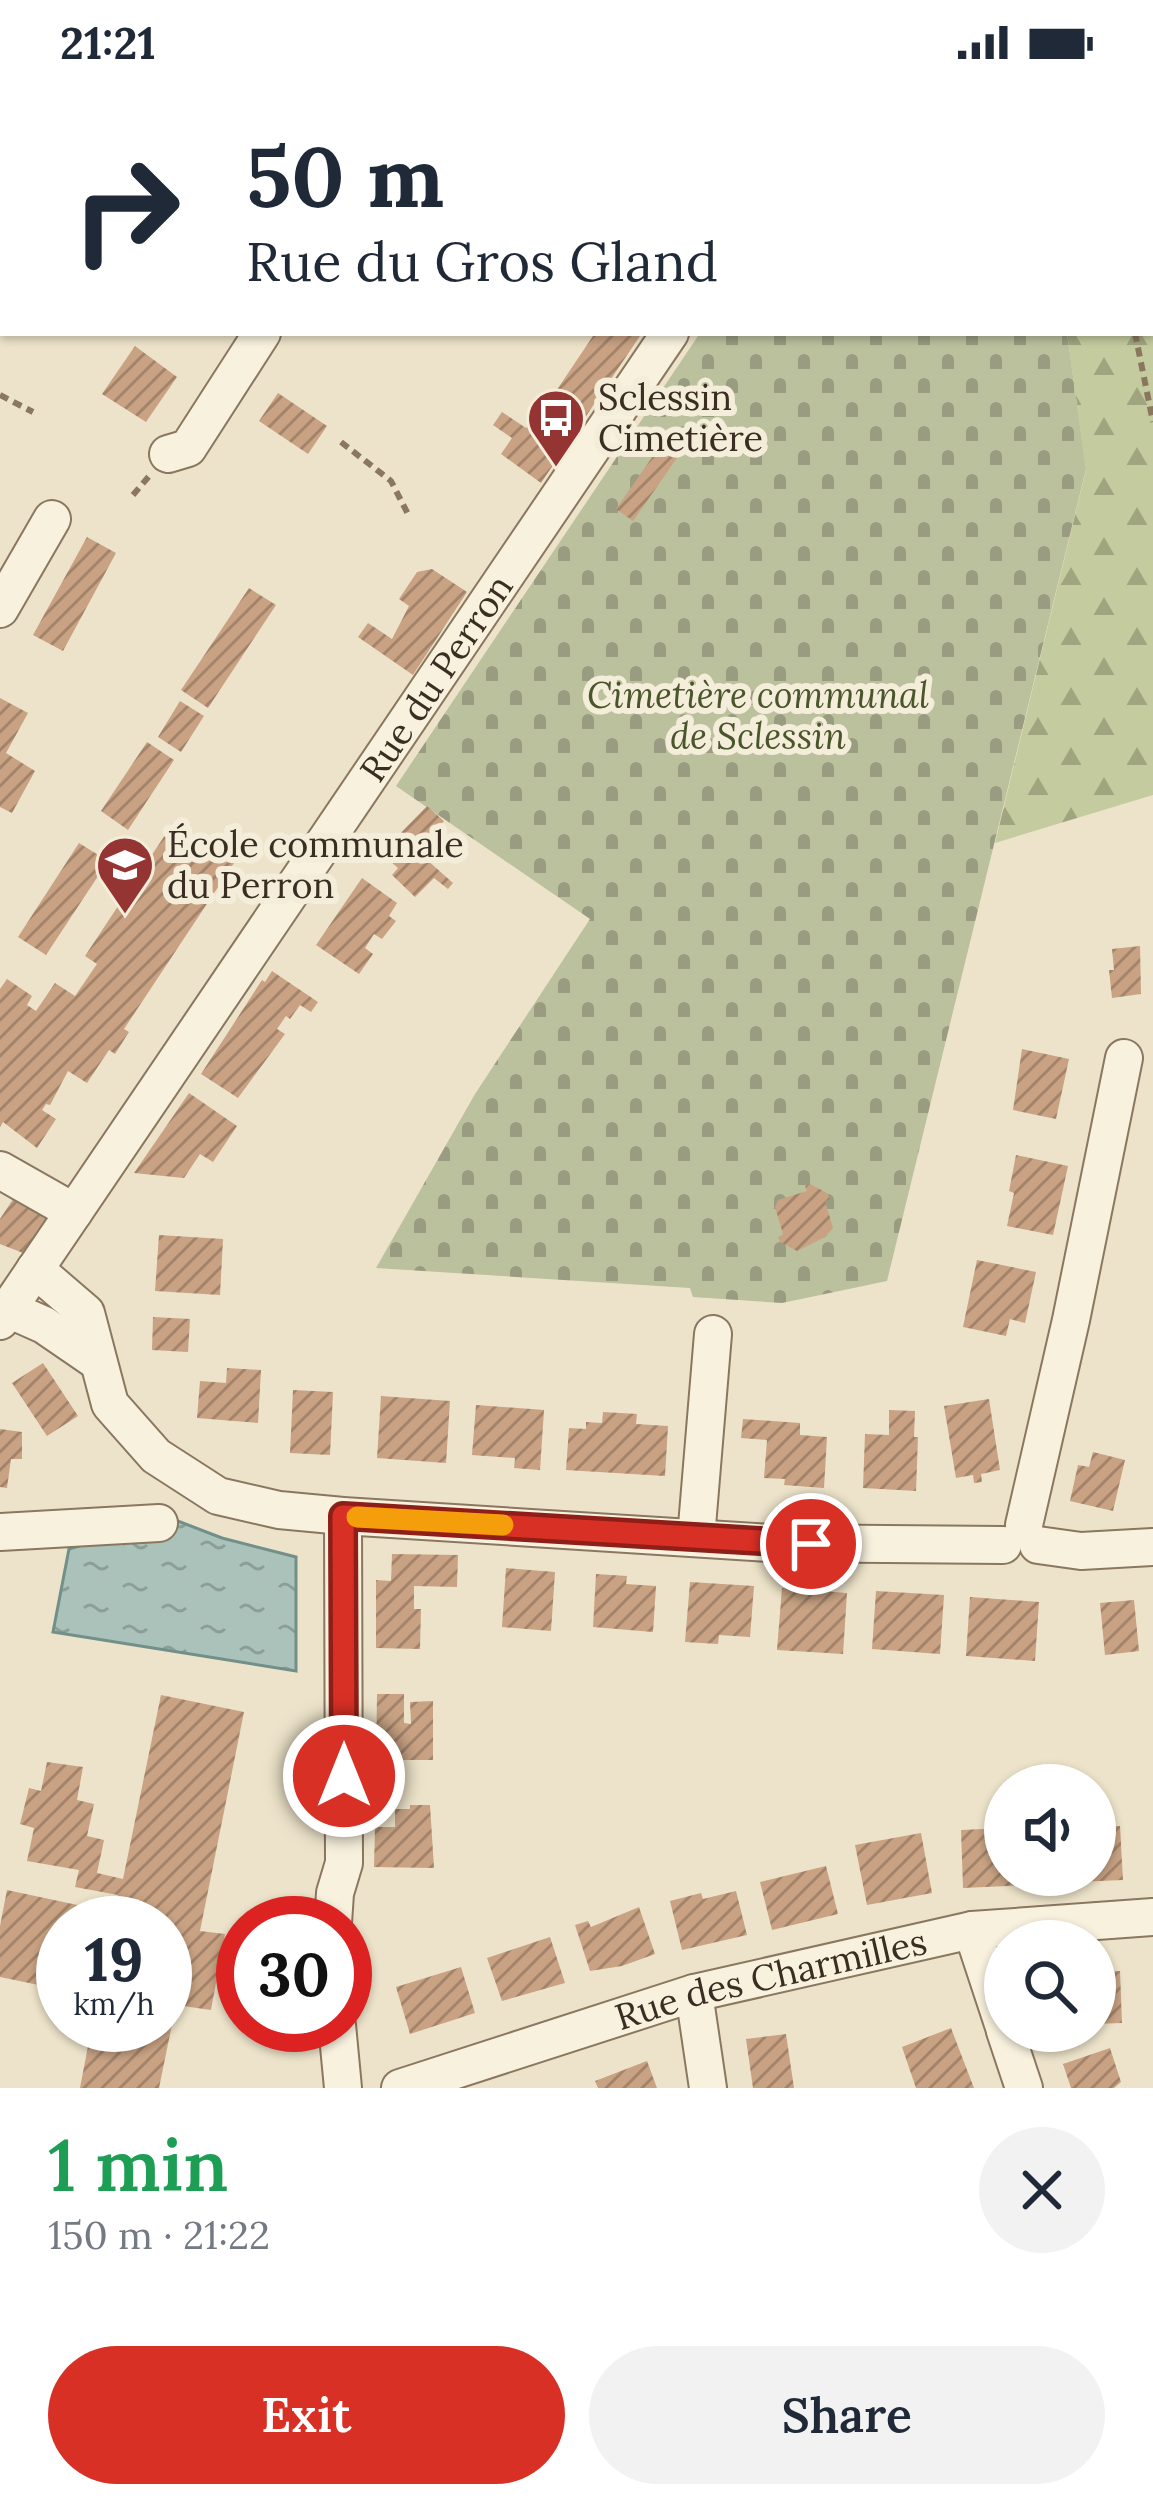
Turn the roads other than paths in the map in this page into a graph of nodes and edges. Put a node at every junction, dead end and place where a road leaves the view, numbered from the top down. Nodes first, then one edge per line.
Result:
1 (260, 336) edge
2 (668, 336) edge
3 (168, 454) dead end
4 (52, 519) dead end
5 (0, 609) edge
6 (1124, 1058) dead end
7 (0, 1170) edge
8 (74, 1212) junction
9 (35, 1269) junction
10 (4, 1315) edge
11 (713, 1334) dead end
12 (98, 1362) junction
13 (343, 1516) junction
14 (159, 1523) dead end
15 (0, 1532) edge
16 (696, 1538) junction
17 (1022, 1538) junction
18 (1153, 1547) edge
19 (335, 1896) edge
20 (1153, 1917) edge
21 (972, 1930) junction
22 (984, 1966) edge
23 (694, 1993) junction
24 (340, 2052) edge
25 (1012, 2052) edge
26 (343, 2088) edge
27 (400, 2088) edge
28 (708, 2088) edge
29 (1024, 2088) edge

1 - 3 street
2 - 8 street, Rue du Perron
4 - 5 street
6 - 17 street
7 - 8 street
8 - 9 street, Rue du Perron
9 - 10 street, Rue du Perron
9 - 12 street
10 - 12 street
11 - 16 street
12 - 13 street
13 - 16 street
13 - 19 street
14 - 15 street
16 - 17 street
17 - 18 street
20 - 21 street, Rue des Charmilles
21 - 22 street
21 - 23 street, Rue des Charmilles
23 - 27 street, Rue des Charmilles
23 - 28 street
24 - 26 street
25 - 29 street

